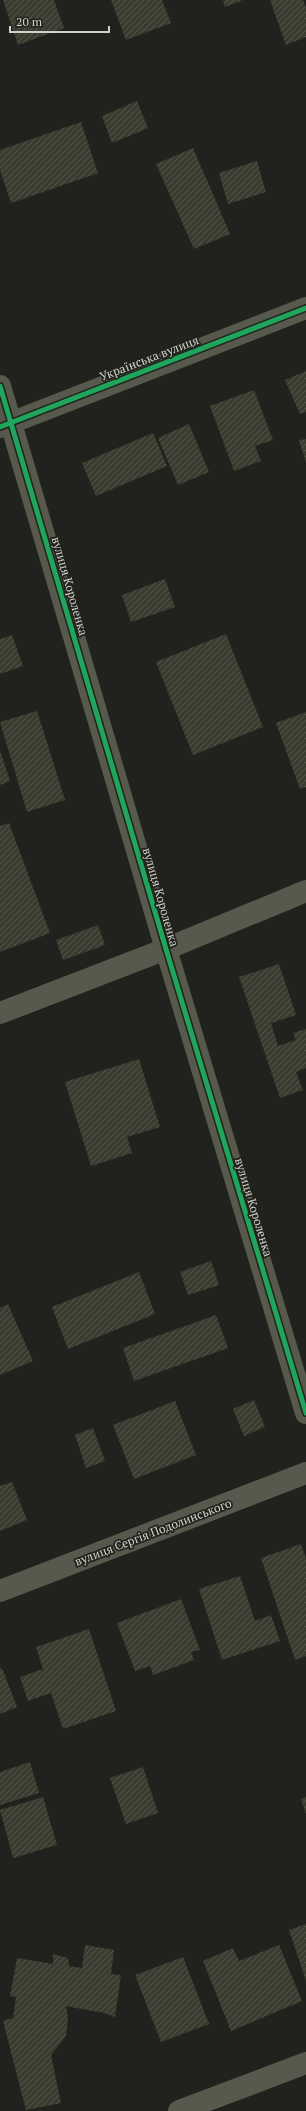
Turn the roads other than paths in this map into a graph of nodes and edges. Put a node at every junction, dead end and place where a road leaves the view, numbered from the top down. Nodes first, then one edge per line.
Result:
1 (306, 308) edge
2 (0, 386) edge
3 (6, 424) edge
4 (306, 891) edge
5 (166, 949) junction
6 (0, 1013) edge
7 (306, 1413) edge
8 (306, 1473) edge
9 (0, 1591) edge
10 (306, 2063) edge
11 (179, 2111) edge

1 - 3 street, Українська вулиця
2 - 3 street, вулиця Короленка
3 - 5 street, вулиця Короленка
4 - 5 street
5 - 6 street
5 - 7 street, вулиця Короленка
8 - 9 street, вулиця Сергія Подолинського
10 - 11 street

